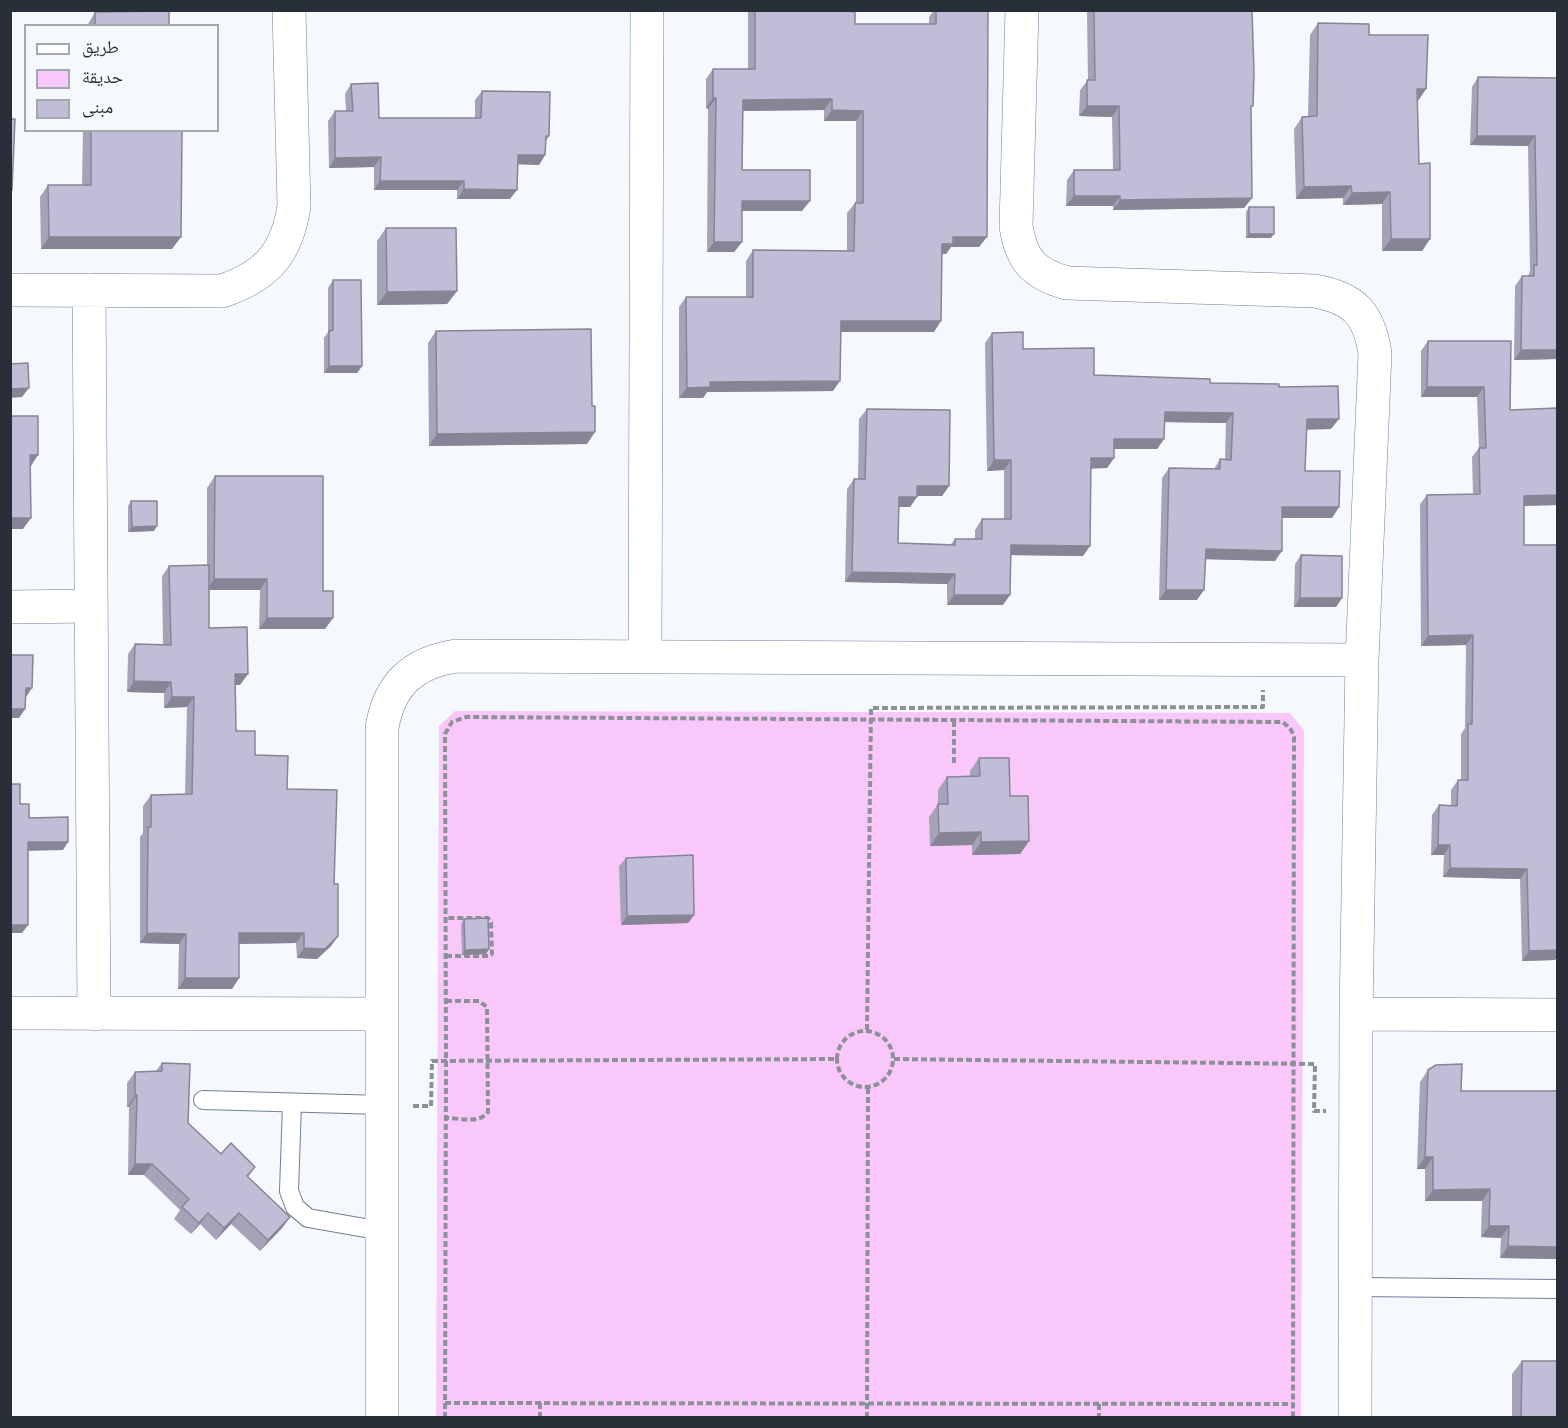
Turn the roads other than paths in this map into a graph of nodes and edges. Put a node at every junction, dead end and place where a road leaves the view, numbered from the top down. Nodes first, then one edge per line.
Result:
1 (289, 10) edge
2 (647, 10) edge
3 (1022, 10) edge
4 (10, 290) edge
5 (89, 290) junction
6 (91, 606) junction
7 (10, 608) edge
8 (645, 657) junction
9 (1362, 660) junction
10 (10, 1013) edge
11 (94, 1014) junction
12 (381, 1014) junction
13 (1356, 1014) junction
14 (1557, 1014) edge
15 (203, 1100) dead end
16 (292, 1103) junction
17 (382, 1106) junction
18 (382, 1231) junction
19 (1355, 1287) junction
20 (1557, 1289) edge
21 (382, 1418) edge
22 (1354, 1418) edge

1 - 5 street
2 - 8 street
3 - 9 street
4 - 5 street
5 - 6 street
6 - 7 street
6 - 11 street
8 - 9 street
8 - 12 street
9 - 13 street
10 - 11 street
11 - 12 street
12 - 17 street
13 - 14 street
13 - 19 street
15 - 16 lane
16 - 17 lane
16 - 18 lane
17 - 18 street
18 - 21 street
19 - 20 lane
19 - 22 street

